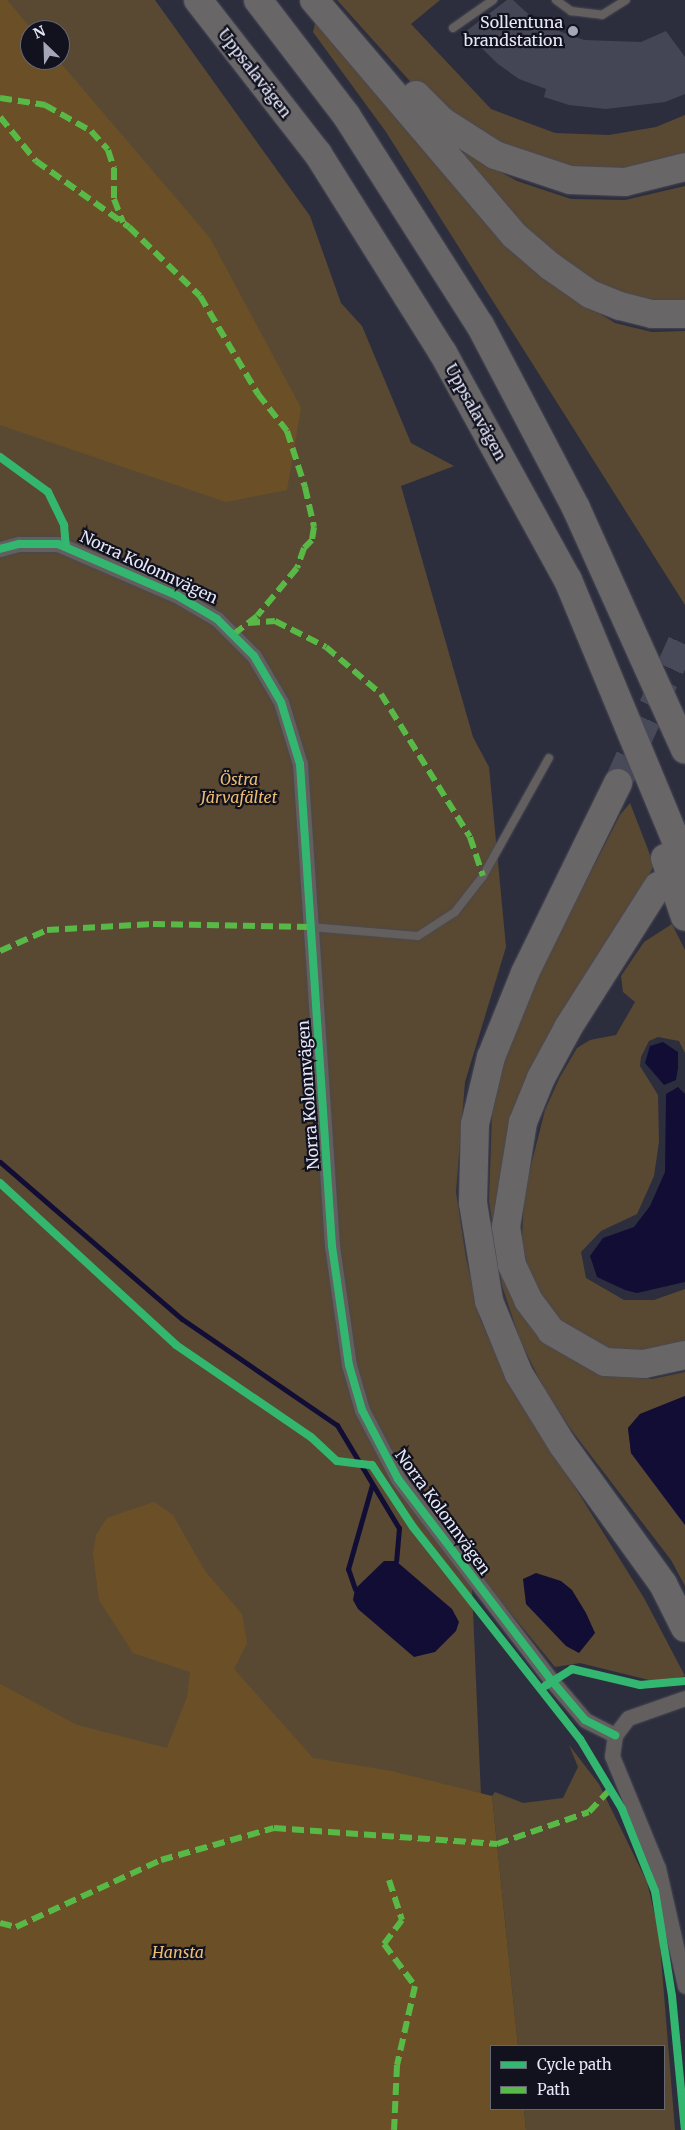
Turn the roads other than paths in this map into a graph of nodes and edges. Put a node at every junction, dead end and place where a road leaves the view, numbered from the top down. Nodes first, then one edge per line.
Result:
1 (198, 0) edge
2 (258, 0) edge
3 (314, 0) edge
4 (321, 0) edge
5 (493, 0) edge
6 (556, 0) edge
7 (626, 0) edge
8 (453, 28) dead end
9 (685, 167) edge
10 (685, 314) edge
11 (0, 549) edge
12 (568, 580) junction
13 (685, 749) edge
14 (549, 758) dead end
15 (618, 783) tunnel mouth
16 (685, 863) edge
17 (658, 886) dead end
18 (685, 917) edge
19 (310, 927) junction
20 (685, 1355) edge
21 (685, 1628) edge
22 (685, 1698) edge
23 (615, 1735) junction
24 (685, 1986) edge

1 - 12 highway, Uppsalavägen
2 - 13 highway
3 - 10 highway
4 - 9 highway
5 - 8 lane
6 - 7 lane
11 - 19 street, Norra Kolonnvägen
12 - 16 highway, Uppsalavägen
12 - 18 highway
14 - 19 lane
15 - 21 highway
17 - 20 highway
19 - 23 street, Norra Kolonnvägen
22 - 23 street
23 - 24 street

